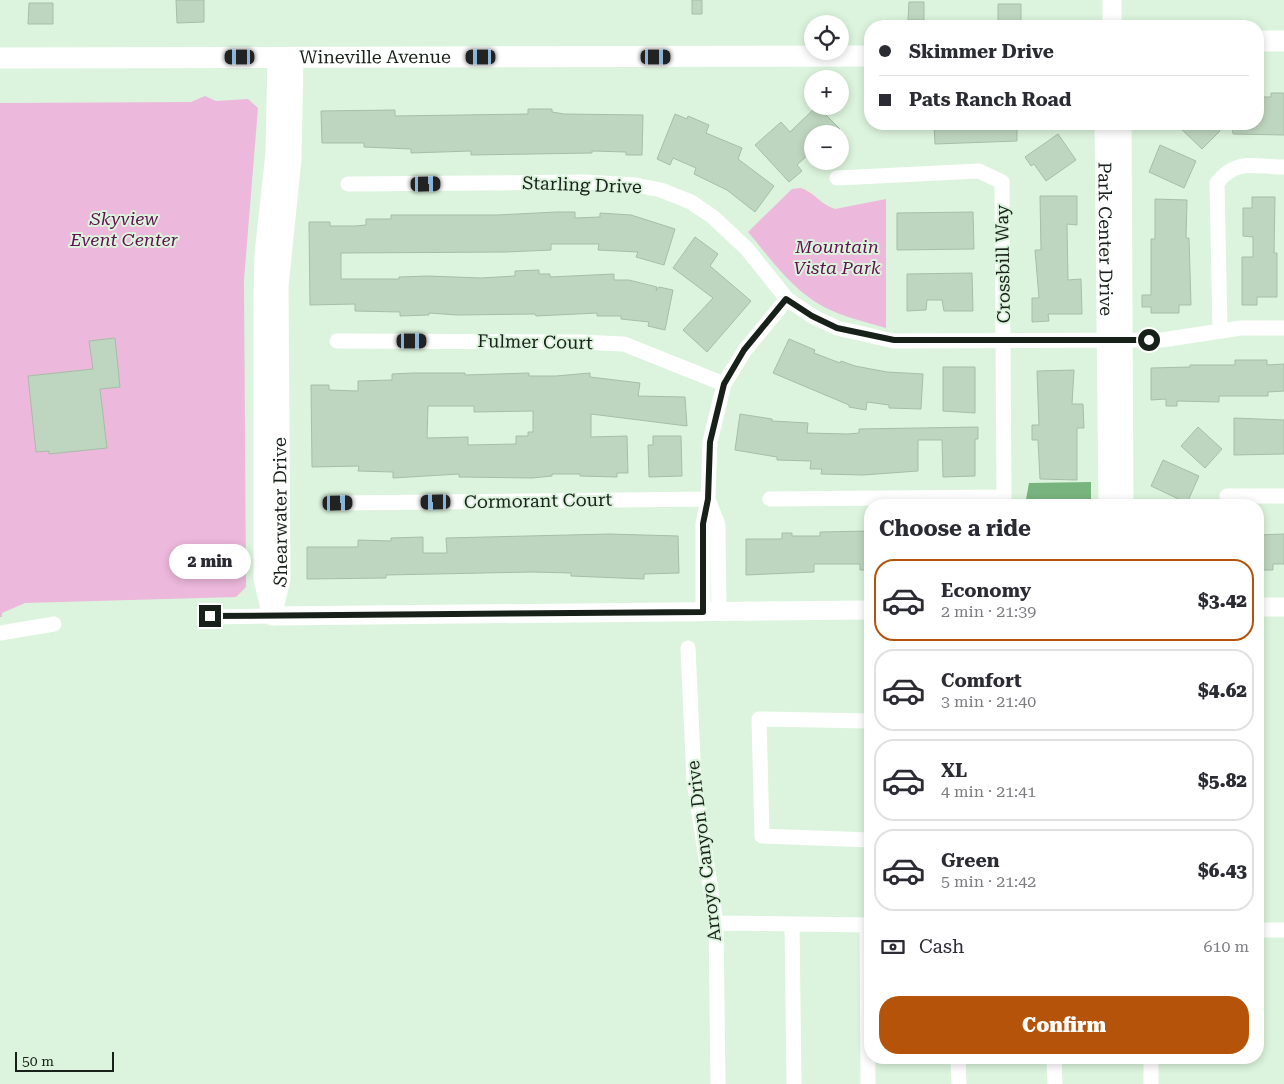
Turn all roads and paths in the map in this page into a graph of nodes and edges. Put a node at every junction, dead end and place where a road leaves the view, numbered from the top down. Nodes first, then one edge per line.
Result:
1 (1112, 0) edge
2 (1112, 20) edge
3 (1264, 41) edge
4 (1284, 41) edge
5 (864, 56) edge
6 (286, 57) junction
7 (0, 58) edge
8 (1104, 130) edge
9 (1122, 130) edge
10 (1284, 167) edge
11 (837, 178) dead end
12 (348, 184) dead end
13 (786, 299) junction
14 (1284, 328) edge
15 (1220, 330) junction
16 (1004, 340) junction
17 (337, 341) dead end
18 (1115, 341) junction
19 (724, 384) junction
20 (1227, 496) dead end
21 (1284, 496) edge
22 (708, 499) junction
23 (1108, 499) edge
24 (1124, 499) edge
25 (770, 500) dead end
26 (338, 503) dead end
27 (1264, 607) edge
28 (1284, 607) edge
29 (864, 610) edge
30 (711, 612) junction
31 (210, 616) dead end
32 (272, 616) junction
33 (54, 624) dead end
34 (0, 633) edge
35 (688, 648) dead end
36 (864, 720) edge
37 (864, 840) edge
38 (716, 923) junction
39 (792, 924) junction
40 (864, 925) edge
41 (1264, 930) edge
42 (1284, 930) edge
43 (868, 1064) edge
44 (958, 1064) edge
45 (1054, 1064) edge
46 (1151, 1064) edge
47 (718, 1084) edge
48 (794, 1084) edge
49 (868, 1084) edge
50 (959, 1084) edge
51 (1055, 1084) edge
52 (1151, 1084) edge

1 - 2 street
3 - 4 main road
5 - 6 main road, Wineville Avenue
6 - 7 main road, Wineville Avenue
6 - 32 street, Shearwater Drive
8 - 18 street, Park Center Drive
9 - 18 street, Park Center Drive
10 - 15 street
11 - 16 street, Crossbill Way
12 - 13 street, Starling Drive
13 - 16 street, Starling Drive
13 - 19 street
14 - 15 street, Starling Drive
15 - 18 street, Starling Drive
16 - 18 street, Starling Drive
16 - 25 street, Crossbill Way
17 - 19 street, Fulmer Court
18 - 23 street, Park Center Drive
18 - 24 street, Park Center Drive
19 - 22 street
20 - 21 street
22 - 26 street, Cormorant Court
22 - 30 street
27 - 28 street
29 - 30 street
30 - 32 street
31 - 32 street
33 - 34 street
35 - 38 street, Arroyo Canyon Drive
36 - 37 street
38 - 39 street
38 - 47 street, Arroyo Canyon Drive
39 - 40 street
39 - 48 street
41 - 42 street
43 - 49 street
44 - 50 street
45 - 51 street
46 - 52 street

